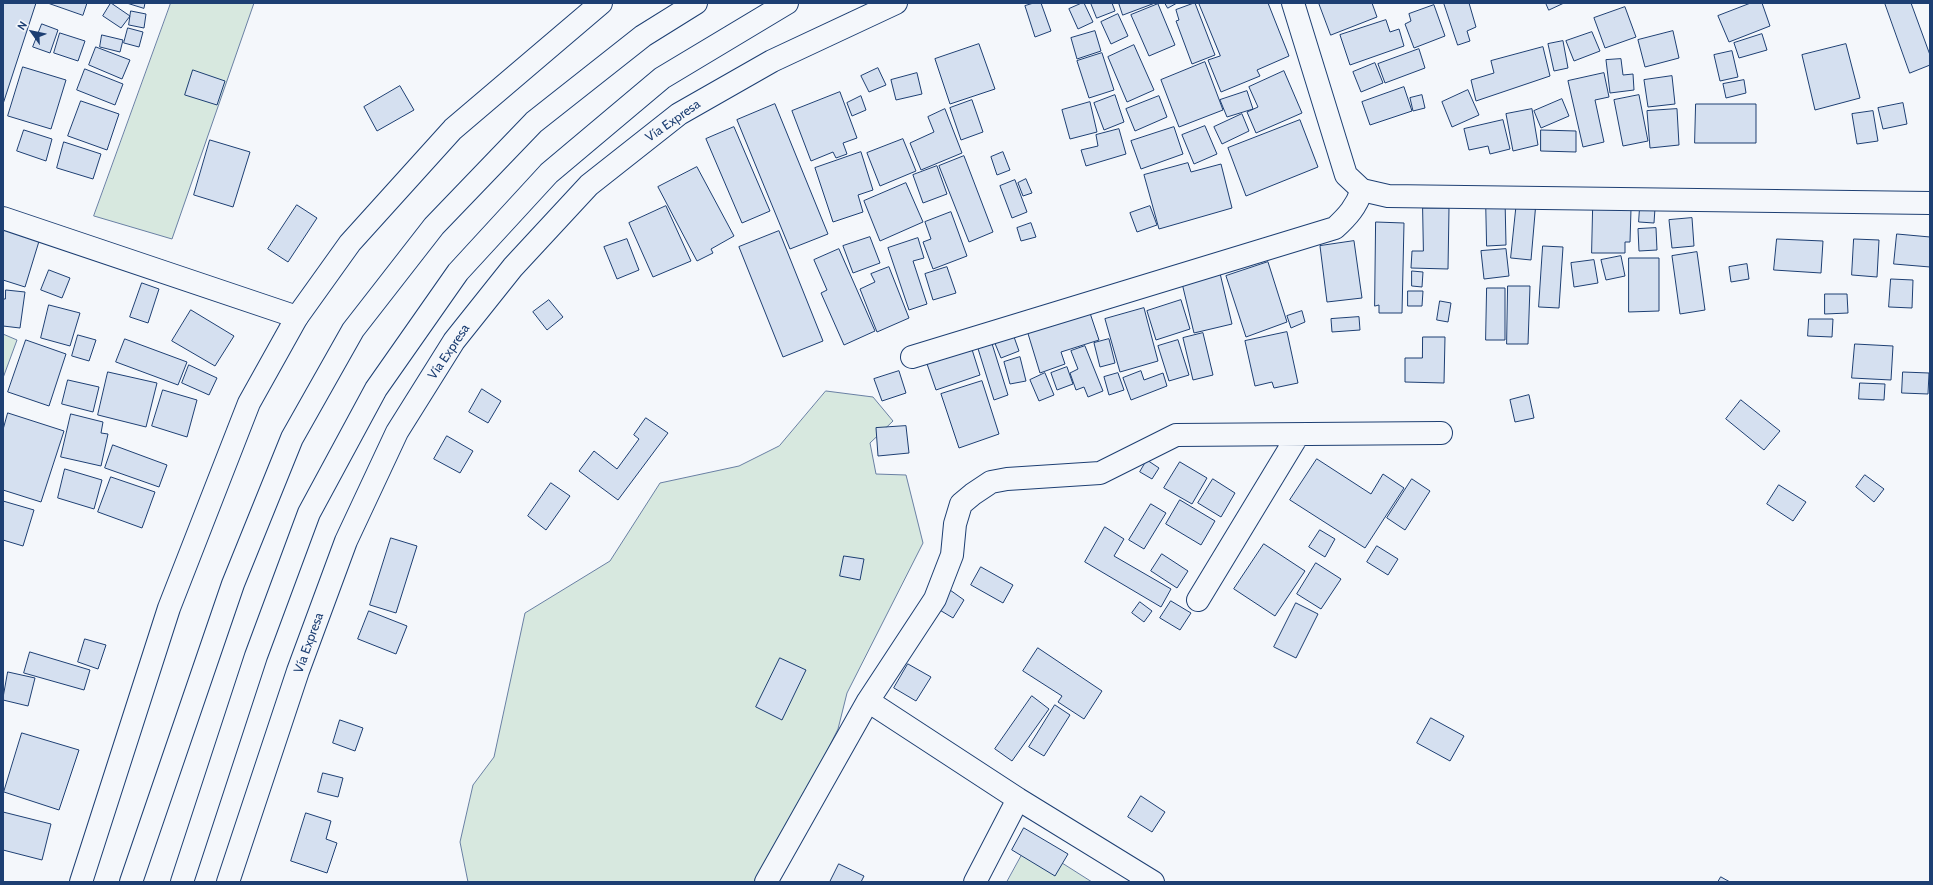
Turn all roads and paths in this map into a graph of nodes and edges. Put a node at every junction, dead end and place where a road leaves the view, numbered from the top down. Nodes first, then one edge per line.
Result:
1 (601, 3) edge
2 (696, 3) edge
3 (787, 3) edge
4 (896, 3) edge
5 (1293, 3) edge
6 (1362, 190) junction
7 (1930, 203) edge
8 (3, 218) edge
9 (297, 317) junction
10 (912, 357) dead end
11 (1441, 433) dead end
12 (1298, 435) junction
13 (1198, 600) dead end
14 (868, 701) junction
15 (1018, 799) junction
16 (81, 882) edge
17 (131, 882) edge
18 (182, 882) edge
19 (228, 882) edge
20 (766, 882) edge
21 (975, 882) edge
22 (1152, 882) edge

1 - 9 main road
2 - 17 main road
3 - 18 main road
4 - 19 main road, Vía Expresa
5 - 6 main road
6 - 7 main road
6 - 10 main road
8 - 9 main road
9 - 16 main road
11 - 12 main road
12 - 13 main road
12 - 14 main road
14 - 15 main road
14 - 20 main road
15 - 21 main road
15 - 22 main road

